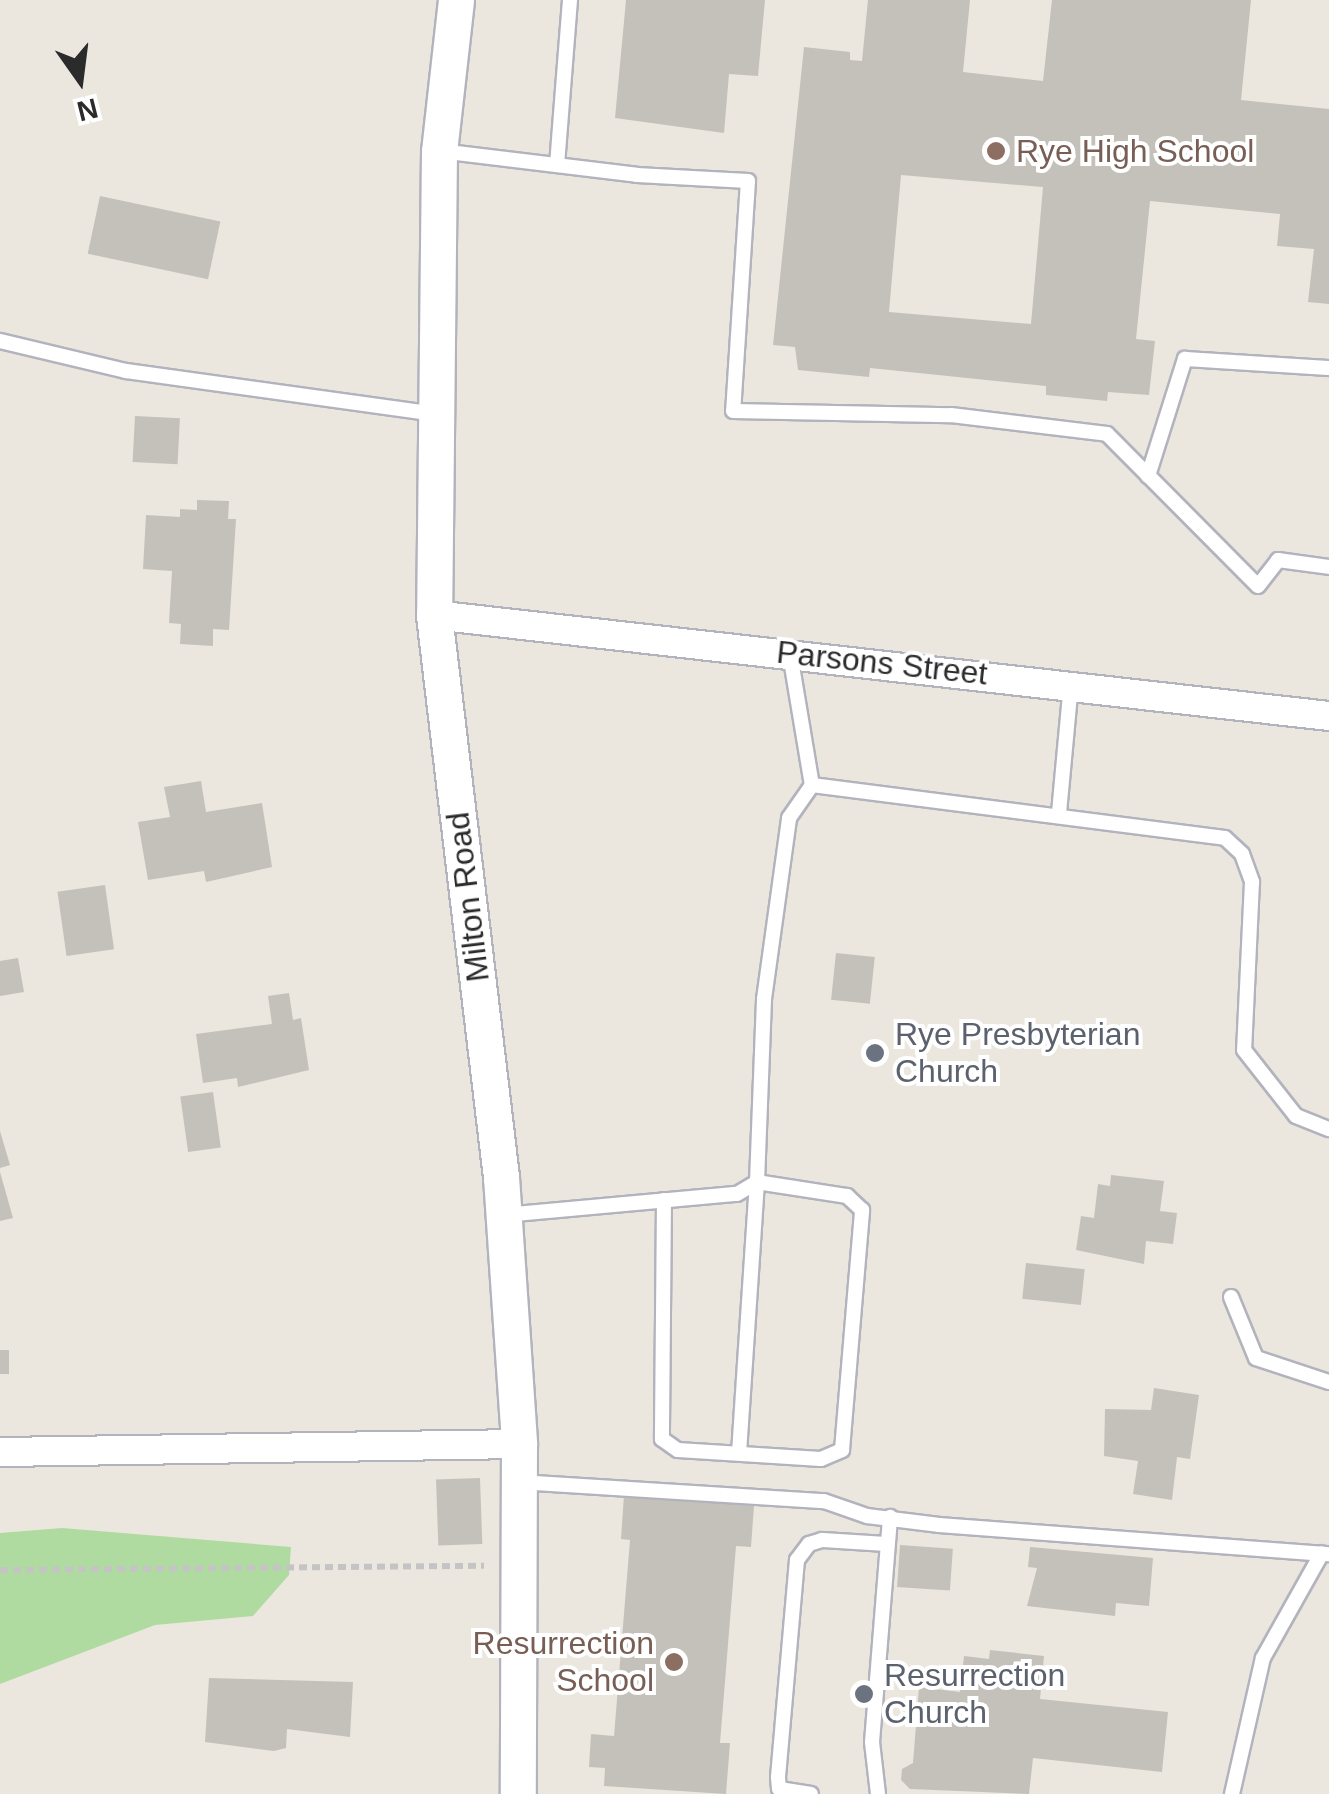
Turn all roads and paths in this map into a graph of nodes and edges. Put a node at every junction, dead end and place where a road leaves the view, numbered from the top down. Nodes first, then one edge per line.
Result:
1 (456, 0) edge
2 (570, 0) edge
3 (440, 151) junction
4 (557, 166) junction
5 (0, 341) edge
6 (1329, 368) edge
7 (436, 414) junction
8 (1148, 476) junction
9 (1329, 567) edge
10 (434, 615) junction
11 (790, 654) junction
12 (1071, 684) junction
13 (1329, 716) edge
14 (812, 785) junction
15 (1059, 813) junction
16 (1329, 1129) edge
17 (757, 1182) junction
18 (664, 1200) junction
19 (504, 1215) junction
20 (1231, 1298) dead end
21 (1329, 1382) edge
22 (520, 1444) junction
23 (0, 1452) edge
24 (739, 1452) junction
25 (519, 1482) junction
26 (890, 1518) junction
27 (886, 1544) junction
28 (1326, 1553) edge
29 (503, 1566) dead end
30 (0, 1570) edge
31 (518, 1794) edge
32 (812, 1794) edge
33 (878, 1794) edge
34 (1232, 1794) edge

1 - 3 street, Milton Road
2 - 4 lane
3 - 4 lane
3 - 7 street, Milton Road
4 - 8 lane
5 - 7 lane
6 - 8 lane
7 - 10 street, Milton Road
8 - 9 lane
10 - 11 street, Parsons Street
10 - 19 street, Milton Road
11 - 12 street, Parsons Street
11 - 14 lane
12 - 13 street, Parsons Street
12 - 15 lane
14 - 15 lane
14 - 17 lane
15 - 16 lane
17 - 18 lane
17 - 24 lane
17 - 24 lane
18 - 19 lane
18 - 24 lane
19 - 22 street, Milton Road
20 - 21 lane
22 - 23 street
22 - 25 street, Milton Road
25 - 26 lane
25 - 31 street, Milton Road
26 - 27 lane
26 - 28 lane
27 - 32 lane
27 - 33 lane
28 - 34 lane
29 - 30 path

